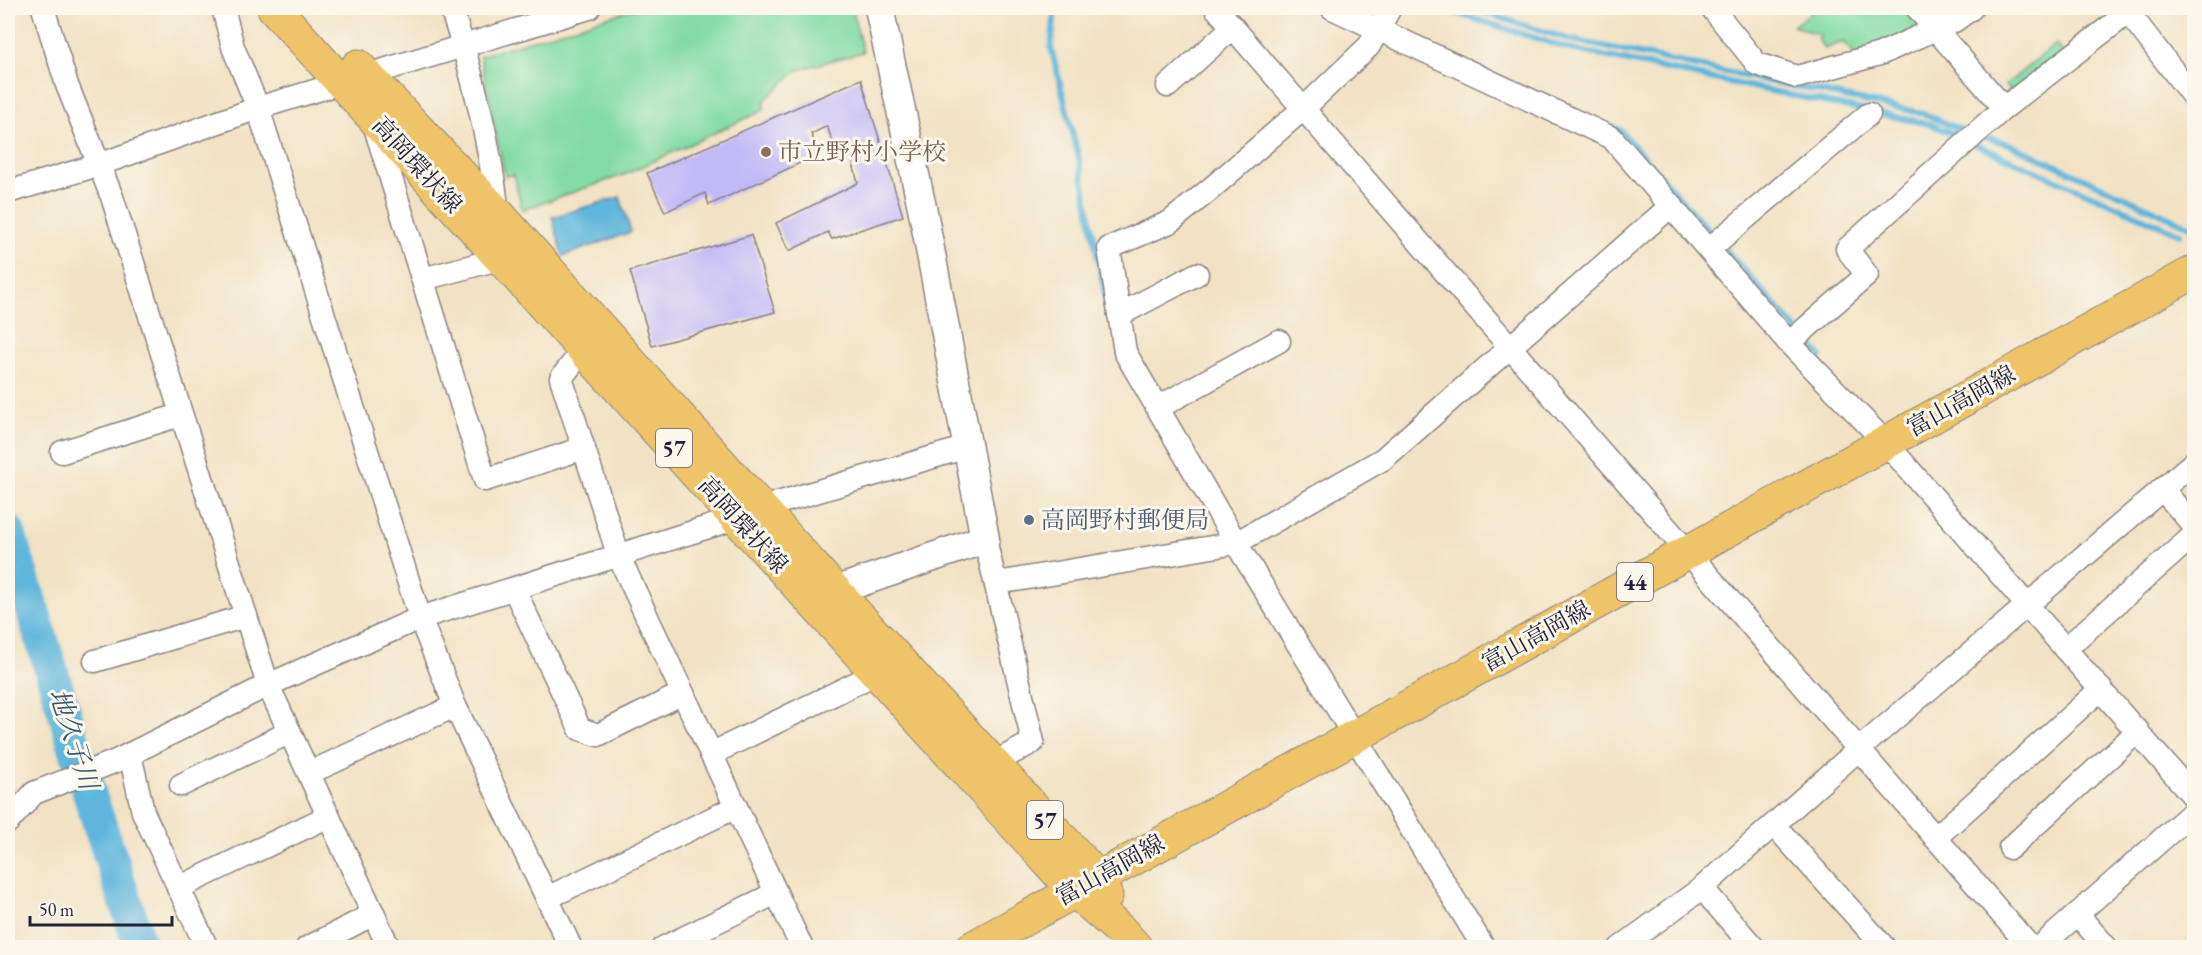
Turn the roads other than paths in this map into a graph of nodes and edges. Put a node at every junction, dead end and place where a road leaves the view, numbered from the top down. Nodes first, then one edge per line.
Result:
1 (43, 8) edge
2 (223, 8) edge
3 (274, 8) edge
4 (304, 8) edge
5 (451, 8) edge
6 (589, 8) edge
7 (879, 8) edge
8 (1216, 8) edge
9 (1332, 8) edge
10 (1714, 8) edge
11 (1917, 8) edge
12 (1972, 8) edge
13 (2129, 9) edge
14 (1384, 20) edge
15 (1233, 27) junction
16 (1936, 30) junction
17 (464, 46) junction
18 (354, 78) junction
19 (1168, 86) dead end
20 (2194, 98) edge
21 (258, 108) junction
22 (2004, 108) junction
23 (1303, 109) junction
24 (1869, 114) dead end
25 (372, 115) junction
26 (98, 165) junction
27 (8, 192) edge
28 (1672, 206) junction
29 (498, 214) junction
30 (1709, 249) junction
31 (502, 258) junction
32 (2194, 272) edge
33 (1197, 274) dead end
34 (423, 279) junction
35 (1119, 315) junction
36 (1796, 338) junction
37 (1279, 341) dead end
38 (585, 348) junction
39 (1512, 348) junction
40 (1159, 407) junction
41 (180, 415) junction
42 (1886, 443) junction
43 (967, 447) junction
44 (584, 448) junction
45 (62, 452) dead end
46 (2194, 462) edge
47 (2162, 489) junction
48 (749, 513) junction
49 (2194, 526) edge
50 (2194, 535) edge
51 (985, 539) junction
52 (1230, 544) junction
53 (1688, 553) junction
54 (619, 557) junction
55 (997, 582) junction
56 (514, 589) junction
57 (827, 600) junction
58 (2027, 605) junction
59 (246, 616) junction
60 (420, 618) junction
61 (2065, 649) junction
62 (95, 661) dead end
63 (877, 673) junction
64 (268, 685) junction
65 (2101, 689) junction
66 (683, 693) junction
67 (455, 706) junction
68 (290, 732) junction
69 (2138, 732) junction
70 (1356, 736) junction
71 (1858, 750) junction
72 (711, 754) junction
73 (123, 757) junction
74 (992, 764) junction
75 (309, 773) junction
76 (181, 785) dead end
77 (2194, 797) edge
78 (736, 807) junction
79 (2194, 811) edge
80 (328, 816) junction
81 (8, 822) edge
82 (1775, 826) junction
83 (1935, 838) junction
84 (2010, 848) dead end
85 (1085, 883) junction
86 (178, 888) junction
87 (1702, 888) junction
88 (776, 893) junction
89 (547, 898) junction
90 (374, 914) junction
91 (2077, 914) junction
92 (1128, 939) edge
93 (207, 948) edge
94 (306, 948) edge
95 (389, 948) edge
96 (571, 948) edge
97 (663, 948) edge
98 (802, 948) edge
99 (972, 948) edge
100 (1484, 948) edge
101 (1620, 948) edge
102 (1754, 948) edge
103 (1885, 948) edge
104 (2031, 948) edge
105 (2039, 948) edge
106 (2107, 948) edge

1 - 26 street
2 - 21 street
3 - 18 main road, 高岡環状線 / 57
4 - 18 main road, 高岡環状線 / 57
5 - 17 street
6 - 17 street
7 - 43 street
8 - 15 street
9 - 14 street
10 - 16 street
11 - 16 street
12 - 16 street
13 - 20 street
13 - 22 street
14 - 23 street
14 - 28 street
15 - 19 street
15 - 23 street
16 - 22 street
17 - 18 street
17 - 29 street
18 - 21 street
18 - 25 main road, 高岡環状線 / 57
18 - 29 main road, 高岡環状線 / 57
21 - 26 street
21 - 60 street
22 - 36 street
23 - 35 street
23 - 39 street
24 - 30 street
25 - 31 main road, 高岡環状線 / 57
25 - 34 street
26 - 27 street
26 - 41 street
28 - 30 street
28 - 39 street
29 - 48 main road, 高岡環状線 / 57
30 - 36 street
31 - 34 street
31 - 38 main road, 高岡環状線 / 57
32 - 42 main road, 富山高岡線 / 44
33 - 35 street
34 - 44 street
35 - 40 street
36 - 42 street
37 - 40 street
38 - 44 street
38 - 48 main road, 高岡環状線 / 57
39 - 52 street
39 - 53 street
40 - 52 street
41 - 45 street
41 - 59 street
42 - 53 main road, 富山高岡線 / 44
42 - 58 street
43 - 48 street
43 - 51 street
44 - 54 street
46 - 47 street
47 - 49 street
47 - 58 street
48 - 54 street
48 - 57 main road, 高岡環状線 / 57
50 - 61 street
51 - 55 street
51 - 57 street
52 - 55 street
52 - 70 street
53 - 70 main road, 富山高岡線 / 44
53 - 71 street
54 - 56 street
54 - 66 street
55 - 74 street
56 - 60 street
56 - 66 street
57 - 63 main road, 高岡環状線 / 57
57 - 74 main road, 高岡環状線 / 57
58 - 61 street
58 - 71 street
59 - 62 street
59 - 64 street
60 - 64 street
60 - 67 street
61 - 65 street
63 - 72 street
63 - 85 main road, 高岡環状線 / 57
64 - 68 street
64 - 73 street
65 - 69 street
65 - 83 street
66 - 72 street
67 - 75 street
67 - 89 street
68 - 75 street
68 - 76 street
69 - 77 street
69 - 84 street
70 - 85 main road, 富山高岡線 / 44
70 - 100 street
71 - 82 street
71 - 83 street
72 - 78 street
73 - 81 street
73 - 86 street
74 - 85 main road, 高岡環状線 / 57
75 - 80 street
78 - 88 street
78 - 89 street
79 - 91 street
80 - 86 street
80 - 90 street
82 - 87 street
82 - 103 street
83 - 104 street
85 - 92 main road, 高岡環状線 / 57
85 - 99 main road, 富山高岡線 / 44
86 - 93 street
87 - 101 street
87 - 102 street
88 - 97 street
88 - 98 street
89 - 96 street
90 - 94 street
90 - 95 street
91 - 105 street
91 - 106 street

